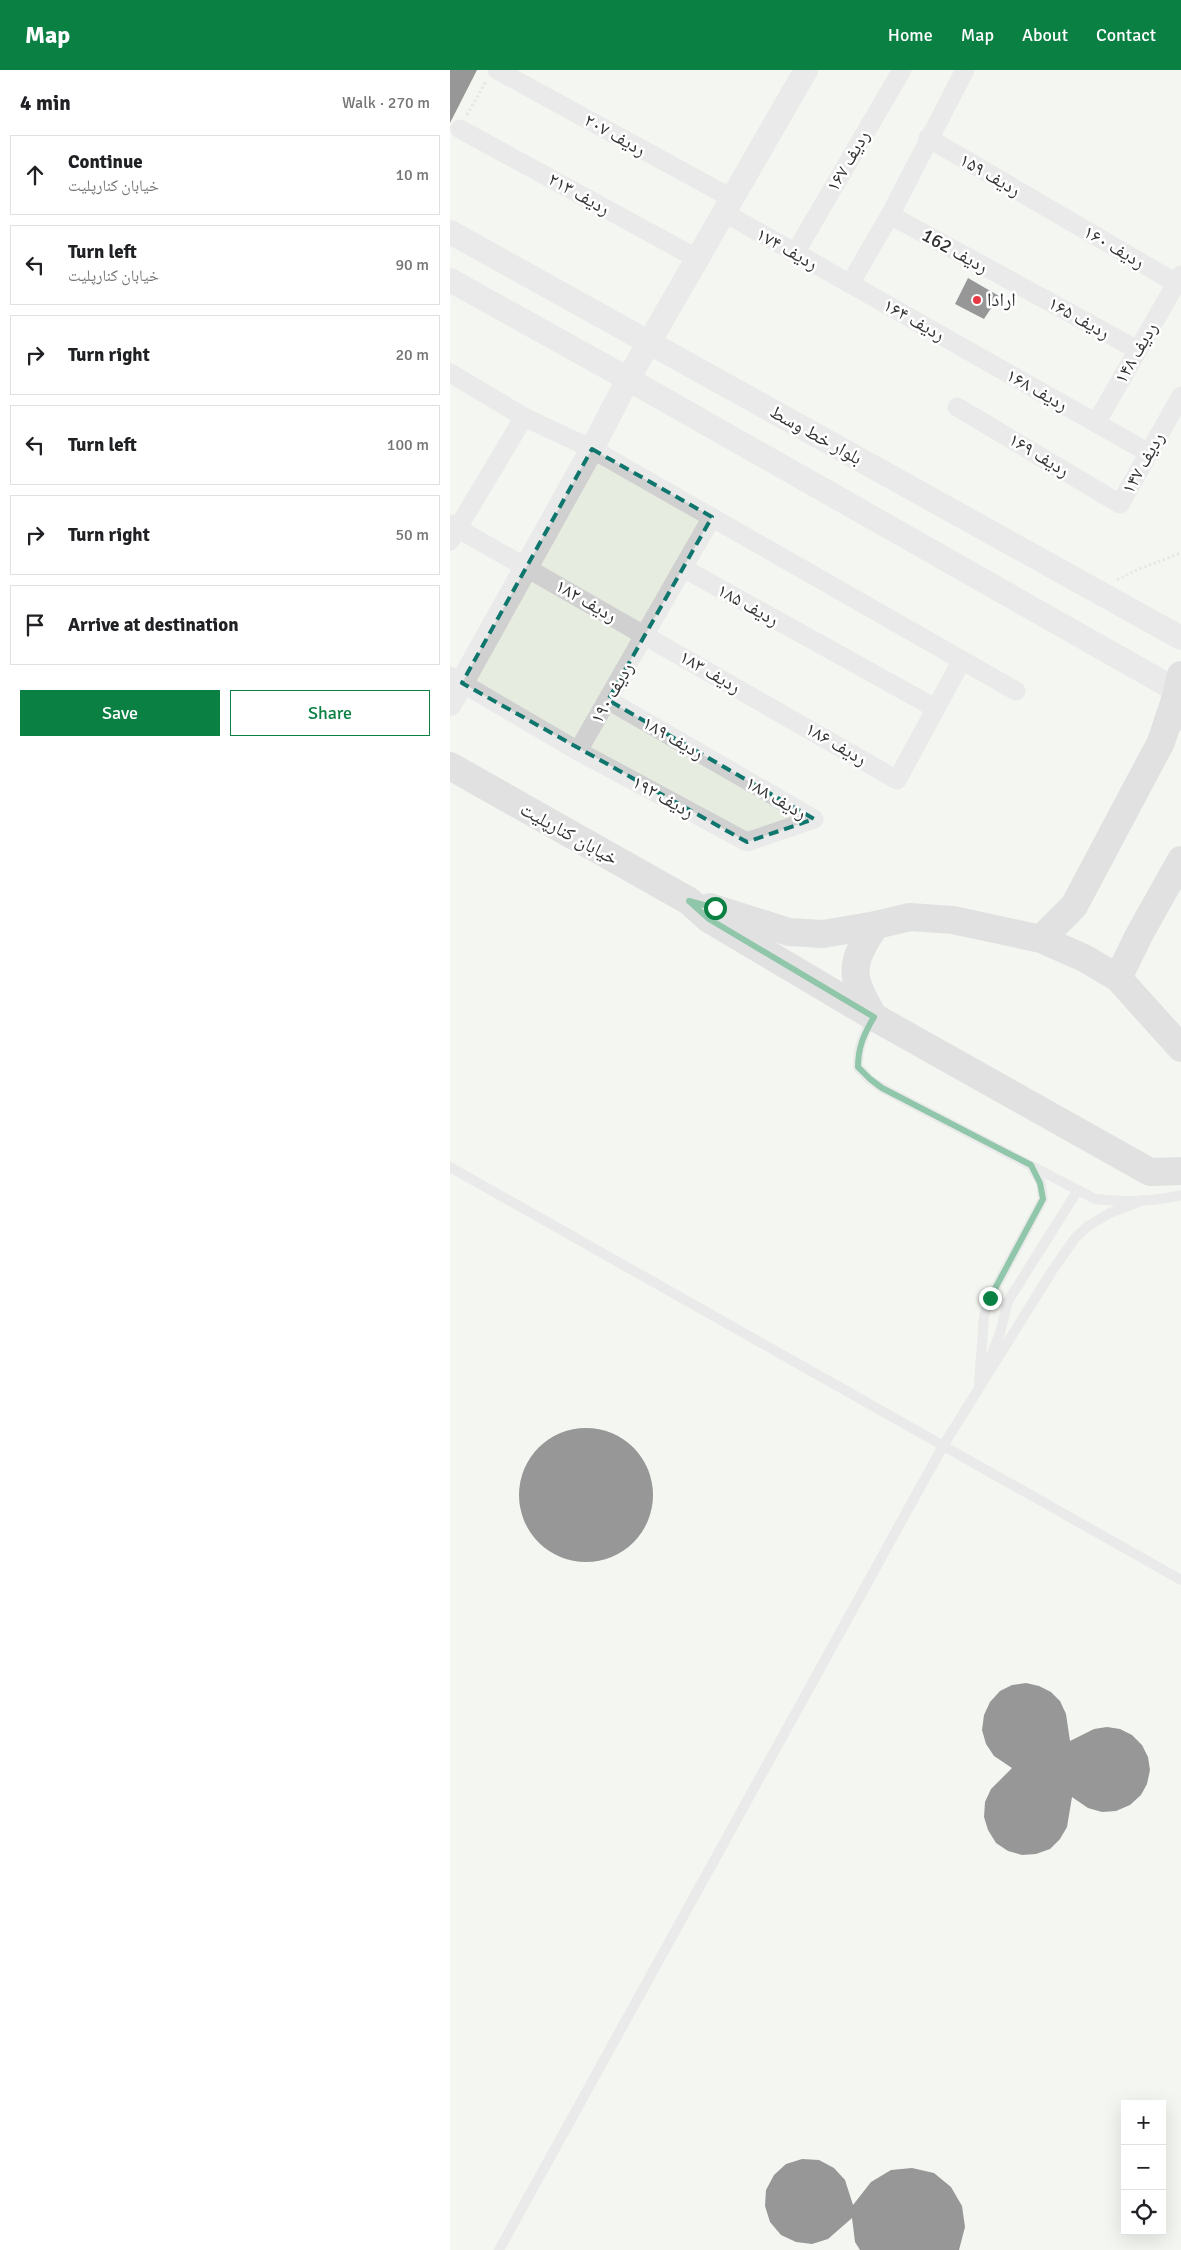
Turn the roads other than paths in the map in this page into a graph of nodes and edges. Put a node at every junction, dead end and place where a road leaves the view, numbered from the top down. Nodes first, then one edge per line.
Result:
1 (806, 70) edge
2 (902, 70) edge
3 (965, 70) edge
4 (492, 74) edge
5 (460, 129) road end
6 (928, 138) junction
7 (729, 206) junction
8 (1052, 211) joint
9 (890, 215) junction
10 (450, 232) edge
11 (795, 253) junction
12 (698, 259) junction
13 (1179, 279) edge
14 (450, 280) edge
15 (850, 284) junction
16 (1020, 286) joint
17 (650, 343) junction
18 (1138, 350) junction
19 (978, 356) joint
20 (450, 374) edge
21 (628, 379) junction
22 (1181, 396) edge
23 (958, 407) dead end
24 (524, 417) junction
25 (1096, 423) junction
26 (592, 450) junction
27 (1149, 453) junction
28 (1120, 504) joint
29 (712, 517) junction
30 (453, 532) edge
31 (526, 567) junction
32 (683, 568) junction
33 (646, 635) junction
34 (1181, 638) edge
35 (962, 660) junction
36 (456, 680) edge
37 (1016, 691) dead end
38 (1178, 696) edge
39 (608, 700) junction
40 (450, 704) edge
41 (934, 708) junction
42 (774, 709) joint
43 (578, 751) junction
44 (450, 766) edge
45 (738, 776) joint
46 (814, 819) joint
47 (1181, 860) edge
48 (689, 901) junction
49 (876, 925) junction
50 (1040, 939) junction
51 (1118, 978) junction
52 (874, 1017) junction
53 (1181, 1048) edge
54 (1031, 1165) junction
55 (450, 1167) edge
56 (1181, 1171) edge
57 (1150, 1172) junction
58 (1181, 1185) edge
59 (1078, 1190) junction
60 (1181, 1195) edge
61 (1143, 1200) junction
62 (978, 1390) junction
63 (943, 1446) junction
64 (1181, 1580) edge
65 (499, 2250) edge

1 - 7 street
2 - 11 street, ردیف ۱۶۷
3 - 6 street
4 - 7 street, ردیف ۲۰۷
5 - 12 street, ردیف ۲۱۳
6 - 8 street, ردیف ۱۵۹
6 - 9 street
7 - 11 street, ردیف ۱۷۴
7 - 12 street
8 - 13 street, ردیف ۱۶۰
9 - 15 street
9 - 16 street, ردیف 162
10 - 17 street, بلوار خط وسط
11 - 15 street, ردیف ۱۷۴
12 - 17 street
13 - 18 street, ردیف ۱۴۸
14 - 21 street
15 - 19 street, ردیف ۱۶۴
16 - 18 street, ردیف ۱۶۵
17 - 21 street
17 - 34 street, بلوار خط وسط
18 - 25 street, ردیف ۱۴۸
19 - 25 street, ردیف ۱۶۸
20 - 24 street
21 - 26 street
21 - 38 street
22 - 27 street, ردیف ۱۴۷
23 - 28 street, ردیف ۱۶۹
24 - 26 street
24 - 30 street
25 - 27 street, ردیف ۱۶۸
26 - 29 street
26 - 31 street
27 - 28 street, ردیف ۱۴۷
29 - 32 street, ردیف ۱۹۰
29 - 35 street
30 - 31 street, ردیف ۱۸۲
31 - 33 street, ردیف ۱۸۲
31 - 36 street
32 - 33 street, ردیف ۱۹۰
32 - 41 street, ردیف ۱۸۵
33 - 39 street, ردیف ۱۹۰
33 - 42 street, ردیف ۱۸۳
35 - 37 street
35 - 41 street
36 - 40 street
36 - 43 street, ردیف ۱۹۲
38 - 50 main road
39 - 43 street, ردیف ۱۹۰
39 - 45 street, ردیف ۱۸۹
41 - 42 street, ردیف ۱۸۶
43 - 46 street, ردیف ۱۹۲
44 - 48 main road, خیابان کنارپلیت
45 - 46 street, ردیف ۱۸۸
47 - 51 main road
48 - 49 main road, خیابان کنارپلیت
48 - 52 main road, خیابان کنارپلیت
49 - 50 main road, خیابان کنارپلیت
49 - 52 main road
50 - 51 main road, خیابان کنارپلیت
51 - 53 main road, خیابان کنارپلیت
52 - 54 lane
52 - 57 main road, خیابان کنارپلیت
54 - 59 lane
54 - 62 lane
55 - 63 lane
56 - 57 main road
57 - 58 main road
59 - 61 lane
59 - 62 lane
60 - 61 lane
61 - 62 lane
62 - 63 lane
63 - 64 lane
63 - 65 lane

